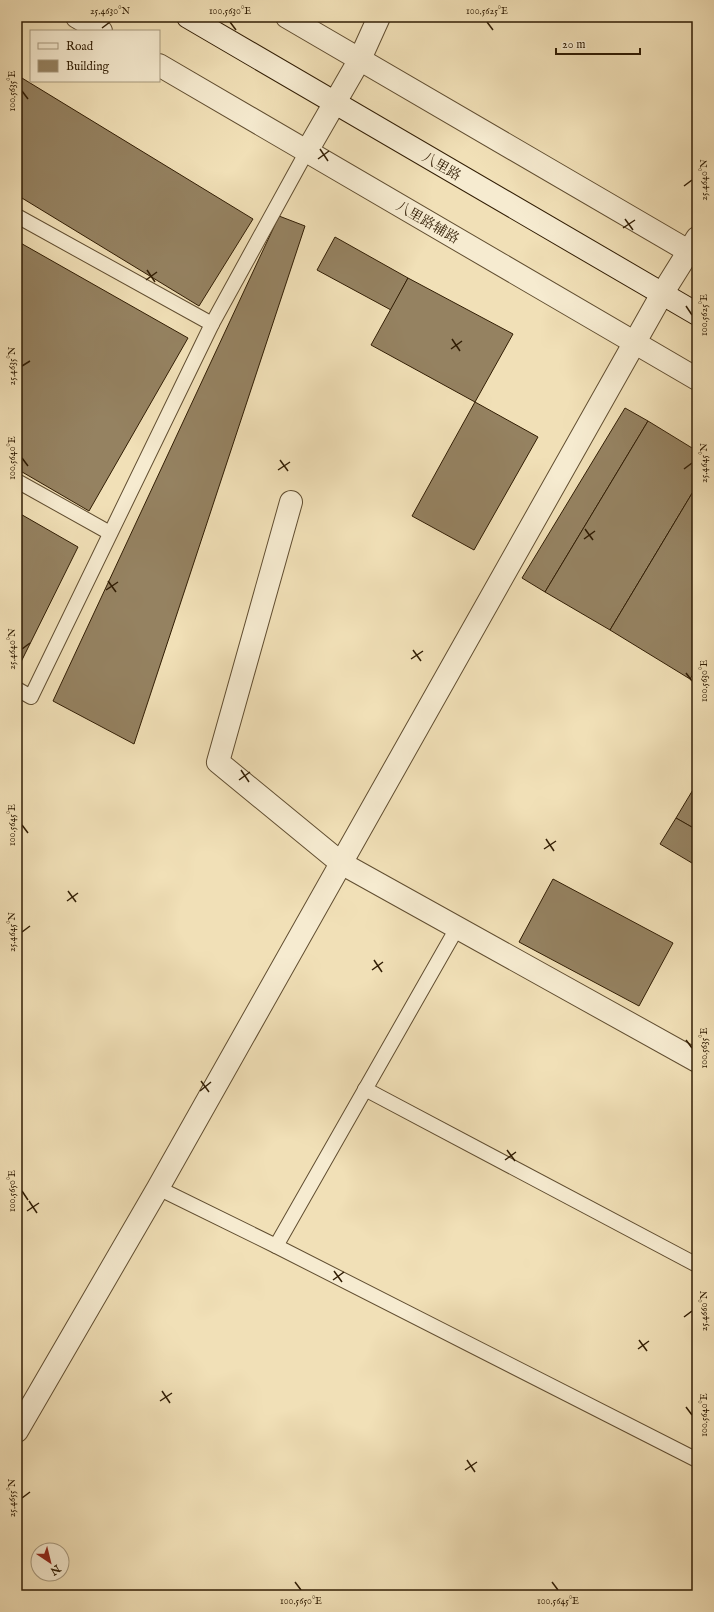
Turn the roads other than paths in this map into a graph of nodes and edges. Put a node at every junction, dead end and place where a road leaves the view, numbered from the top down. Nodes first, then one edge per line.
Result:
1 (77, 17) edge
2 (188, 17) edge
3 (287, 17) edge
4 (379, 17) edge
5 (99, 30) edge
6 (360, 59) junction
7 (160, 66) edge
8 (335, 103) junction
9 (307, 151) junction
10 (17, 216) edge
11 (694, 248) edge
12 (662, 294) junction
13 (697, 314) edge
14 (212, 324) junction
15 (635, 343) junction
16 (697, 379) edge
17 (17, 481) edge
18 (291, 502) dead end
19 (110, 533) junction
20 (17, 689) edge
21 (341, 863) junction
22 (457, 928) junction
23 (697, 1061) edge
24 (365, 1090) junction
25 (158, 1188) junction
26 (276, 1246) junction
27 (697, 1265) edge
28 (17, 1431) edge
29 (697, 1460) edge

1 - 5 street
2 - 8 street, 八里路
3 - 6 street
4 - 6 street
6 - 8 street
6 - 11 street
7 - 9 street, 八里路辅路
8 - 9 street
8 - 12 street, 八里路
9 - 14 lane
9 - 15 street, 八里路辅路
10 - 14 lane
11 - 12 street
12 - 13 street, 八里路
12 - 15 street
14 - 19 lane
15 - 16 street, 八里路辅路
15 - 21 street
17 - 19 lane
18 - 21 street
19 - 20 lane
21 - 22 street
21 - 25 street
22 - 23 street
22 - 24 lane
24 - 26 lane
24 - 27 lane
25 - 26 lane
25 - 28 street
26 - 29 lane

